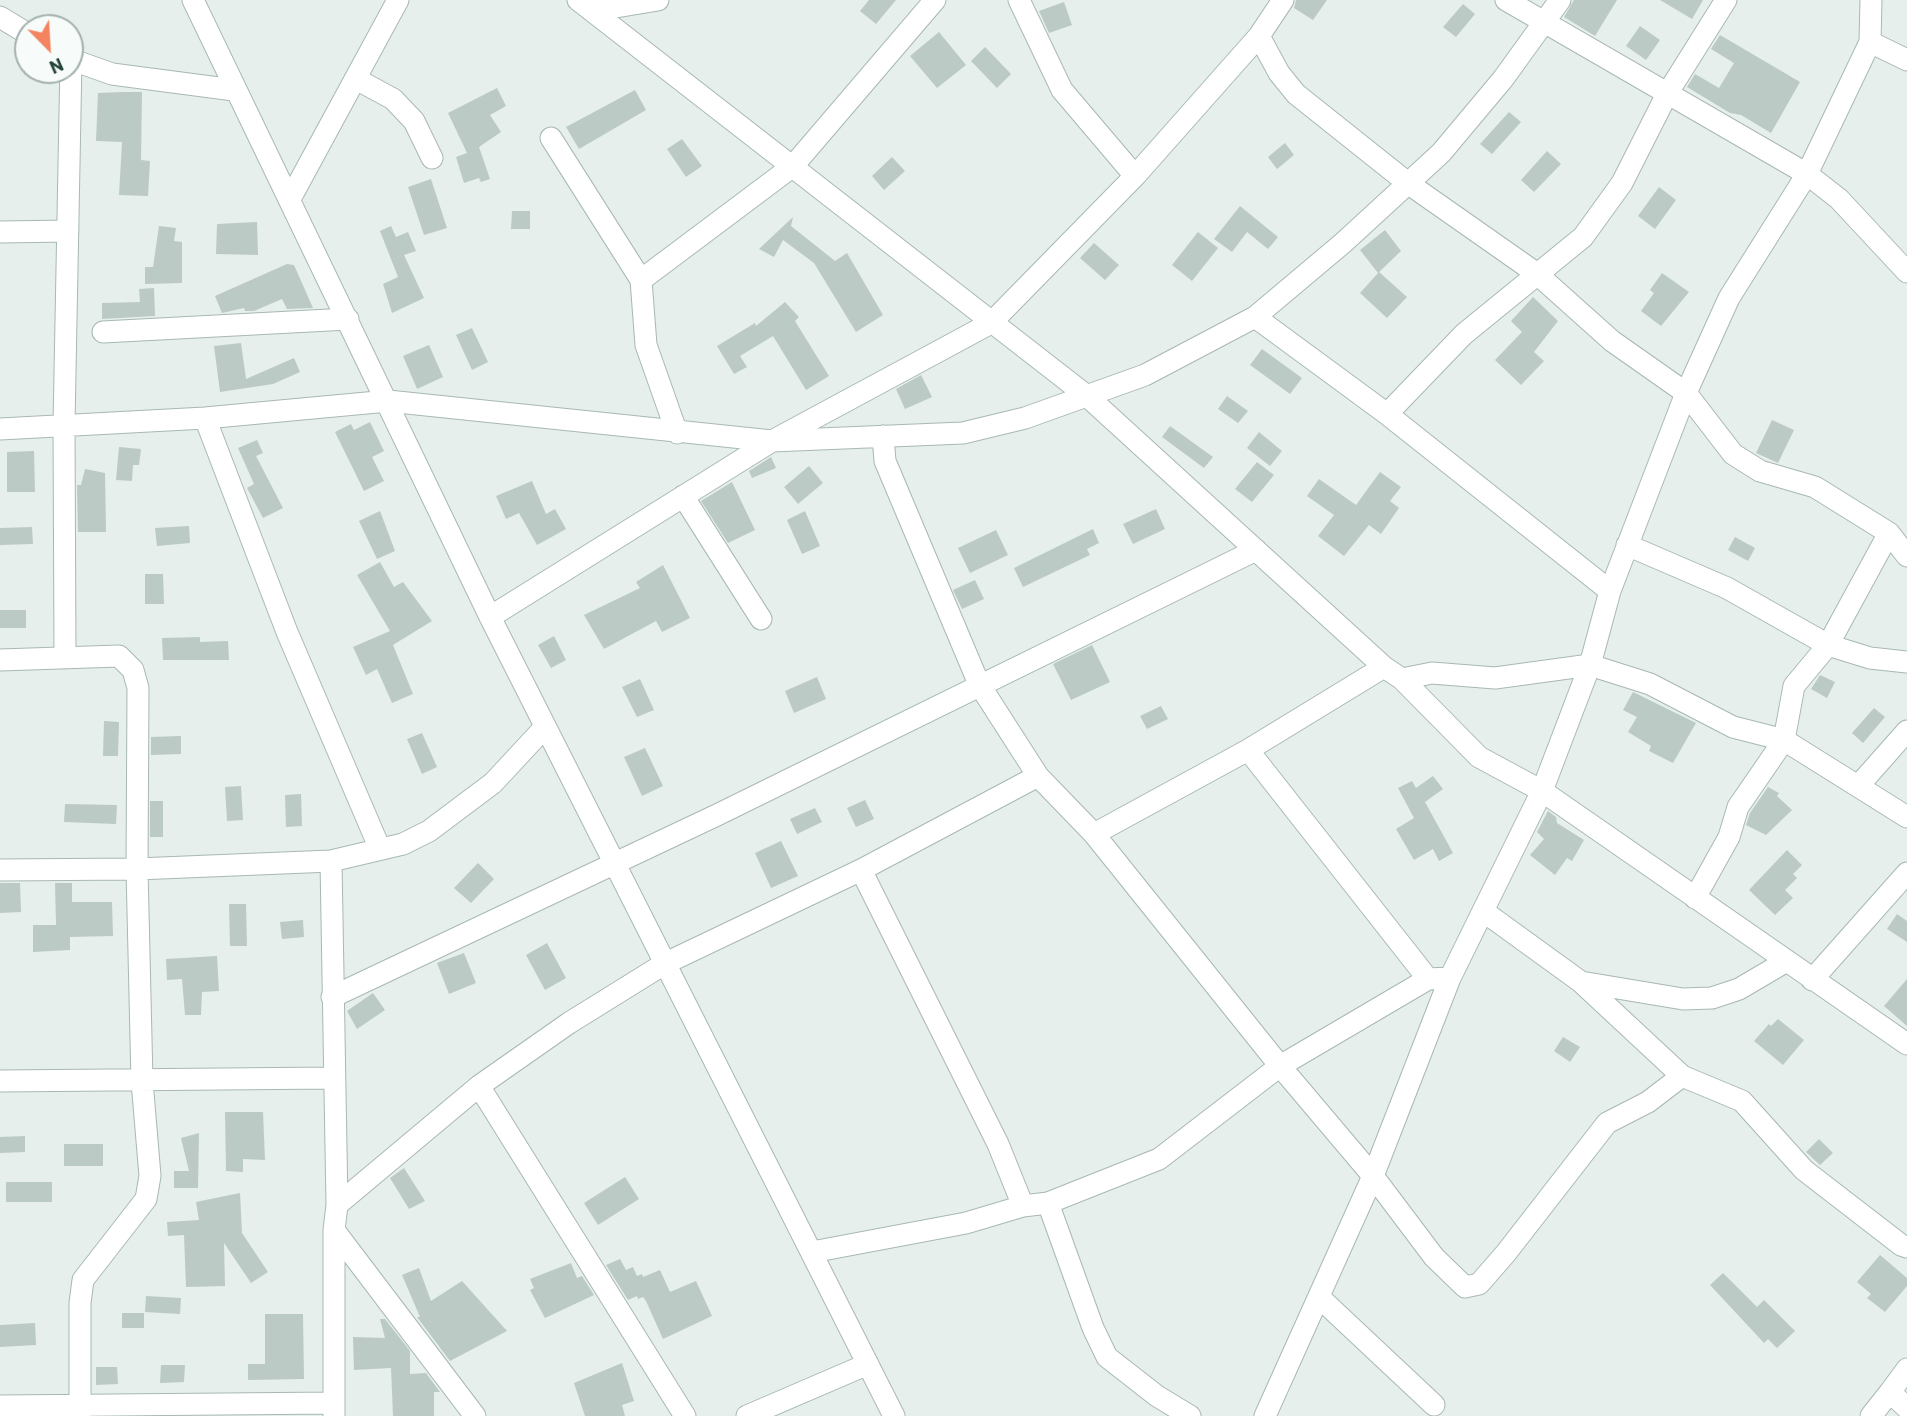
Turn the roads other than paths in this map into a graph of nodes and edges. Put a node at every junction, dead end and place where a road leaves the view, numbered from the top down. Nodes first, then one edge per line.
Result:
1 (192, 0) edge
2 (398, 0) edge
3 (658, 0) edge
4 (935, 0) edge
5 (1019, 0) edge
6 (1283, 0) edge
7 (1506, 0) edge
8 (1560, 0) edge
9 (1726, 0) edge
10 (1871, 0) edge
11 (585, 6) edge
12 (1546, 22) junction
13 (1259, 36) junction
14 (1870, 41) junction
15 (1907, 60) edge
16 (84, 64) edge
17 (356, 79) junction
18 (71, 84) edge
19 (234, 90) junction
20 (1667, 94) junction
21 (551, 138) dead end
22 (432, 158) dead end
23 (793, 166) junction
24 (1807, 174) junction
25 (1135, 176) junction
26 (1409, 184) junction
27 (290, 199) junction
28 (68, 231) junction
29 (0, 232) edge
30 (1907, 272) edge
31 (1536, 273) junction
32 (641, 280) junction
33 (1255, 317) junction
34 (348, 319) junction
35 (991, 323) junction
36 (103, 332) dead end
37 (1686, 393) junction
38 (1087, 396) junction
39 (388, 401) junction
40 (1387, 414) junction
41 (205, 418) junction
42 (64, 425) junction
43 (0, 429) edge
44 (677, 433) junction
45 (883, 436) junction
46 (772, 441) junction
47 (683, 496) junction
48 (1889, 533) junction
49 (1627, 545) junction
50 (1256, 550) junction
51 (1907, 556) edge
52 (1610, 591) junction
53 (490, 617) junction
54 (761, 619) dead end
55 (1828, 645) junction
56 (65, 658) junction
57 (0, 660) edge
58 (1907, 662) edge
59 (1590, 665) junction
60 (1393, 673) junction
61 (978, 684) junction
62 (545, 727) junction
63 (1907, 732) edge
64 (1784, 740) junction
65 (1248, 750) junction
66 (1038, 776) junction
67 (1860, 785) junction
68 (1542, 791) junction
69 (1907, 817) edge
70 (1094, 834) junction
71 (380, 849) junction
72 (331, 861) junction
73 (613, 861) junction
74 (136, 869) junction
75 (0, 870) edge
76 (861, 870) junction
77 (1907, 873) edge
78 (1695, 898) junction
79 (1483, 911) junction
80 (1785, 962) junction
81 (664, 964) junction
82 (1439, 978) junction
83 (1812, 980) junction
84 (1581, 982) junction
85 (332, 997) junction
86 (1907, 1044) edge
87 (1280, 1066) junction
88 (1682, 1076) junction
89 (332, 1078) junction
90 (0, 1081) edge
91 (142, 1081) junction
92 (480, 1086) junction
93 (1373, 1176) junction
94 (1048, 1203) junction
95 (337, 1205) junction
96 (1023, 1206) junction
97 (334, 1230) junction
98 (1907, 1247) edge
99 (812, 1252) junction
100 (1320, 1298) junction
101 (868, 1364) junction
102 (1907, 1369) edge
103 (1889, 1392) junction
104 (1434, 1405) dead end
105 (0, 1406) edge
106 (1907, 1408) edge
107 (334, 1409) edge
108 (80, 1411) edge
109 (475, 1416) edge
110 (685, 1416) edge
111 (747, 1416) edge
112 (894, 1416) edge
113 (1190, 1416) edge
114 (1265, 1416) edge
115 (1871, 1416) edge

1 - 19 street
2 - 17 street
3 - 11 street
4 - 23 street
5 - 25 street
6 - 13 street
7 - 12 street
8 - 12 street
9 - 20 street
10 - 14 street
11 - 23 street
12 - 20 street
12 - 26 street
13 - 25 street
13 - 26 street
14 - 15 street
14 - 24 street
16 - 19 street
17 - 22 street
17 - 27 street
18 - 28 street
19 - 27 street
20 - 24 street
20 - 31 street
21 - 32 street
23 - 32 street
23 - 35 street
24 - 30 street
24 - 37 street
25 - 35 street
26 - 31 street
26 - 33 street
27 - 34 street
28 - 29 street
28 - 42 street
31 - 37 street
31 - 40 street
32 - 44 street
33 - 38 street
33 - 40 street
34 - 36 street
34 - 39 street
35 - 38 street
35 - 46 street
37 - 48 street
37 - 49 street
38 - 45 street
38 - 50 street
39 - 41 street
39 - 44 street
39 - 53 street
40 - 52 street
41 - 42 street
41 - 71 street
42 - 43 street
42 - 56 street
44 - 46 street
45 - 46 street
45 - 61 street
46 - 47 street
47 - 53 street
47 - 54 street
48 - 51 street
48 - 55 street
49 - 52 street
49 - 55 street
50 - 60 street
50 - 61 street
52 - 59 street
53 - 62 street
55 - 58 street
55 - 64 street
56 - 57 street
56 - 74 street
59 - 60 street
59 - 64 street
59 - 68 street
60 - 65 street
60 - 68 street
61 - 66 street
61 - 73 street
62 - 71 street
62 - 73 street
63 - 67 street
64 - 67 street
64 - 78 street
65 - 70 street
65 - 82 street
66 - 70 street
66 - 76 street
67 - 69 street
68 - 78 street
68 - 79 street
70 - 87 street
71 - 72 street
72 - 74 street
72 - 85 street
73 - 81 street
73 - 85 street
74 - 75 street
74 - 91 street
76 - 81 street
76 - 96 street
77 - 83 street
78 - 80 street
79 - 82 street
79 - 84 street
80 - 83 street
80 - 84 street
81 - 92 street
81 - 99 street
82 - 87 street
82 - 93 street
83 - 86 street
84 - 88 street
85 - 89 street
87 - 93 street
87 - 94 street
88 - 93 street
88 - 98 street
89 - 91 street
89 - 95 street
90 - 91 street
91 - 108 street
92 - 95 street
92 - 110 street
93 - 100 street
94 - 96 street
94 - 113 street
95 - 97 street
96 - 99 street
97 - 107 street
97 - 109 street
99 - 101 street
100 - 104 street
100 - 114 street
101 - 111 street
101 - 112 street
102 - 103 street
103 - 106 street
103 - 115 street
105 - 108 street
107 - 108 street

